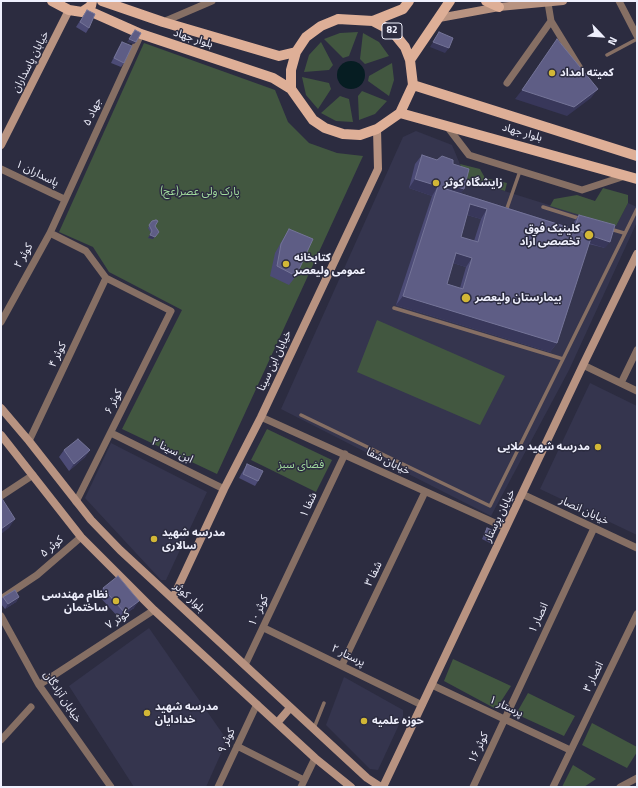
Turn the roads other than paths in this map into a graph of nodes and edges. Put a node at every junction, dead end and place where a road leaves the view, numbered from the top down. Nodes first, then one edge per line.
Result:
1 (52, 1) edge
2 (103, 1) edge
3 (212, 1) edge
4 (409, 1) edge
5 (450, 1) edge
6 (486, 1) edge
7 (563, 1) edge
8 (619, 1) edge
9 (548, 3) junction
10 (90, 5) edge
11 (499, 7) junction
12 (69, 10) junction
13 (439, 18) junction
14 (373, 20) junction
15 (551, 21) junction
16 (163, 22) junction
17 (142, 34) junction
18 (637, 38) edge
19 (296, 52) junction
20 (607, 55) dead end
21 (410, 60) junction
22 (587, 80) edge
23 (507, 83) dead end
24 (413, 85) junction
25 (291, 89) junction
26 (400, 113) junction
27 (446, 125) junction
28 (377, 129) junction
29 (1, 145) edge
30 (637, 156) edge
31 (1, 169) edge
32 (520, 171) junction
33 (632, 177) edge
34 (64, 199) junction
35 (543, 207) dead end
36 (637, 209) edge
37 (504, 215) edge
38 (587, 221) edge
39 (602, 226) edge
40 (50, 233) junction
41 (624, 233) junction
42 (637, 254) edge
43 (106, 278) junction
44 (394, 308) dead end
45 (1, 322) edge
46 (637, 350) edge
47 (563, 360) junction
48 (583, 364) junction
49 (620, 383) junction
50 (637, 391) edge
51 (1, 408) edge
52 (301, 415) dead end
53 (261, 417) junction
54 (111, 432) junction
55 (1, 434) edge
56 (29, 441) junction
57 (345, 454) junction
58 (34, 475) junction
59 (224, 489) junction
60 (425, 492) junction
61 (522, 494) junction
62 (1, 496) edge
63 (76, 502) junction
64 (506, 528) junction
65 (594, 528) junction
66 (81, 537) junction
67 (637, 548) edge
68 (292, 565) joint
69 (1, 598) edge
70 (173, 598) junction
71 (154, 610) junction
72 (637, 614) edge
73 (1, 616) edge
74 (264, 628) junction
75 (245, 665) junction
76 (342, 665) junction
77 (40, 685) junction
78 (432, 685) junction
79 (324, 703) dead end
80 (257, 704) junction
81 (422, 705) junction
82 (31, 707) dead end
83 (290, 708) junction
84 (505, 718) junction
85 (277, 723) junction
86 (313, 729) junction
87 (1, 740) edge
88 (236, 746) junction
89 (570, 750) junction
90 (315, 758) junction
91 (637, 778) edge
92 (304, 780) junction
93 (111, 787) edge
94 (218, 787) edge
95 (301, 787) edge
96 (351, 787) edge
97 (382, 787) edge
98 (473, 787) edge
99 (553, 787) edge
100 (620, 787) edge

1 - 12 main road
2 - 16 main road, بلوار جهاد
3 - 16 street
4 - 14 main road, 82
5 - 13 main road
6 - 11 main road
7 - 9 street
8 - 18 street
9 - 11 street
9 - 15 street
10 - 12 main road
10 - 17 main road, بلوار جهاد
11 - 13 street
12 - 29 street, خیابان پاسداران
13 - 21 main road
14 - 19 main road, 82
14 - 21 main road, 82
15 - 22 street
15 - 23 street
16 - 19 main road, بلوار جهاد
17 - 25 main road, بلوار جهاد
17 - 34 street, جهاد ۵
18 - 20 lane
19 - 25 main road, 82
21 - 24 main road, 82
24 - 26 main road
24 - 30 main road, بلوار جهاد
25 - 28 main road
26 - 27 main road, بلوار جهاد
26 - 28 main road
27 - 32 street
27 - 33 main road, بلوار جهاد
28 - 53 street, خیابان ابن سینا
31 - 34 street, پاسداران ۱
32 - 33 street
32 - 37 lane
34 - 40 street, کوثر ۲
35 - 38 lane
36 - 41 lane
39 - 41 lane
40 - 43 street
40 - 45 street, کوثر ۲
41 - 47 lane
42 - 48 street, خیابان پرستار
43 - 54 street, کوثر ۶
43 - 56 street, کوثر ۴
44 - 47 lane
46 - 49 street
47 - 52 lane
48 - 49 street
48 - 61 street, خیابان پرستار
49 - 50 street
51 - 56 street, بلوار کوثر
53 - 57 street, خیابان شفا
53 - 59 street, خیابان ابن سینا
54 - 59 street, ابن سینا ۲
54 - 63 street, کوثر ۶
55 - 58 street
56 - 63 street, بلوار کوثر
57 - 60 street, خیابان شفا
57 - 68 street, شفا ۱
58 - 62 street
58 - 66 street
59 - 70 street, خیابان ابن سینا
60 - 64 street, خیابان شفا
60 - 76 street, شفا ۳
61 - 64 street, خیابان پرستار
61 - 65 street, خیابان انصار
63 - 70 street, بلوار کوثر
64 - 78 street, خیابان پرستار
65 - 67 street, خیابان انصار
65 - 84 street, انصار ۱
66 - 69 street, کوثر ۵
66 - 71 street
68 - 74 street, کوثر ۱۰
70 - 75 street, بلوار کوثر
71 - 77 street, کوثر ۷
71 - 80 street
72 - 89 street, انصار ۳
73 - 77 street, خیابان آزادگان
74 - 75 street, کوثر ۱۰
74 - 76 street, پرستار ۲
75 - 83 street, بلوار کوثر
76 - 81 street, پرستار ۲
77 - 93 street, خیابان آزادگان
78 - 81 street, خیابان پرستار
78 - 84 street, پرستار ۱
79 - 86 lane
80 - 85 street
80 - 88 street, کوثر ۹
81 - 97 street, خیابان پرستار
82 - 87 street
83 - 85 street
83 - 86 street, بلوار کوثر
84 - 89 street, پرستار ۱
84 - 98 street, کوثر ۱۶
85 - 90 street
86 - 97 street, بلوار کوثر
88 - 92 street
88 - 94 street, کوثر ۹
89 - 99 street, انصار ۳
90 - 92 street
90 - 96 street
91 - 100 street
92 - 95 street

